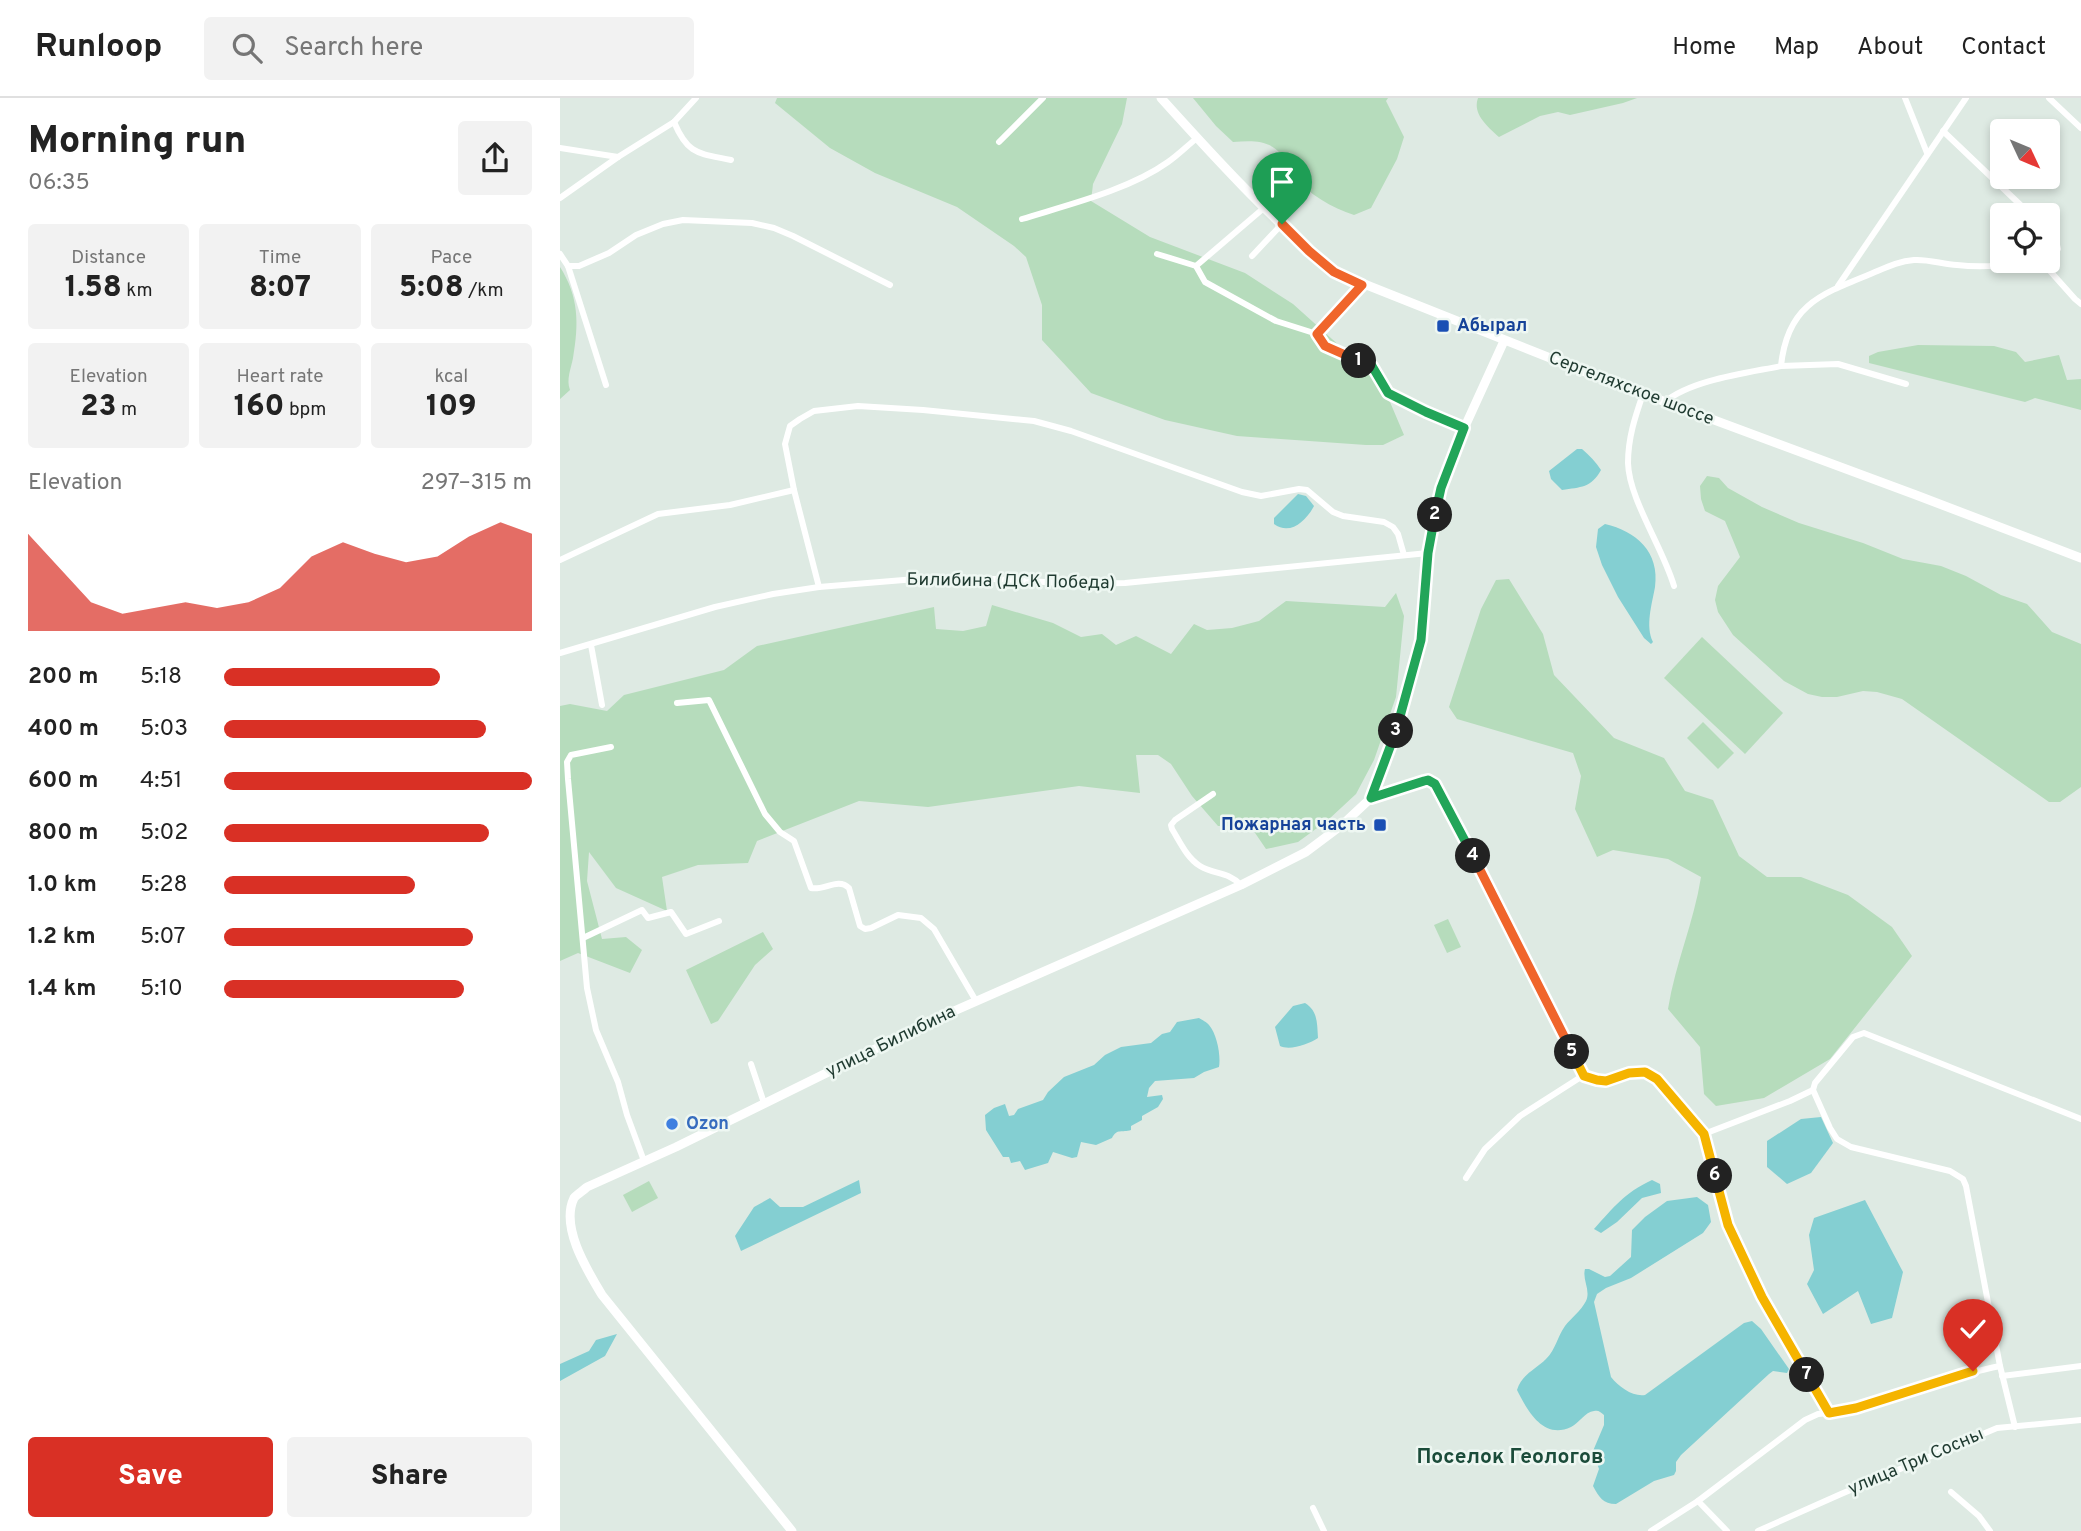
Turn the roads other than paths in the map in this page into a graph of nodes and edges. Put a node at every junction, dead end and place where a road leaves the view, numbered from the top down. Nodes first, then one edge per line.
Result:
1 (696, 98) edge
2 (1043, 98) edge
3 (1161, 98) edge
4 (1905, 98) edge
5 (1966, 98) edge
6 (2049, 98) edge
7 (674, 122) junction
8 (2081, 128) edge
9 (1943, 131) junction
10 (1197, 138) junction
11 (999, 142) dead end
12 (560, 148) edge
13 (1927, 153) junction
14 (618, 157) junction
15 (731, 160) dead end
16 (560, 198) edge
17 (2018, 203) edge
18 (1265, 207) junction
19 (1022, 219) dead end
20 (1282, 224) junction
21 (560, 254) edge
22 (1157, 254) dead end
23 (1252, 256) dead end
24 (568, 266) junction
25 (1195, 266) junction
26 (1990, 266) edge
27 (2050, 273) edge
28 (890, 285) dead end
29 (1362, 285) junction
30 (1836, 288) junction
31 (2081, 304) edge
32 (1317, 334) junction
33 (1504, 341) junction
34 (1780, 366) junction
35 (1906, 384) dead end
36 (606, 385) dead end
37 (1643, 394) junction
38 (1665, 402) junction
39 (1464, 428) junction
40 (794, 490) junction
41 (1428, 553) junction
42 (1404, 555) junction
43 (2081, 558) edge
44 (560, 559) edge
45 (1674, 586) dead end
46 (819, 587) junction
47 (591, 645) junction
48 (560, 653) edge
49 (677, 703) dead end
50 (602, 705) dead end
51 (611, 747) dead end
52 (1213, 794) dead end
53 (1371, 798) junction
54 (1241, 885) junction
55 (719, 921) dead end
56 (583, 938) junction
57 (976, 1001) junction
58 (751, 1064) dead end
59 (1584, 1076) junction
60 (1813, 1090) junction
61 (764, 1103) junction
62 (2081, 1119) edge
63 (1704, 1134) junction
64 (644, 1161) junction
65 (1466, 1178) dead end
66 (564, 1228) edge
67 (2000, 1366) junction
68 (2081, 1366) edge
69 (2002, 1376) junction
70 (1829, 1413) junction
71 (2081, 1420) edge
72 (2015, 1427) junction
73 (1951, 1492) dead end
74 (1698, 1501) junction
75 (1313, 1508) dead end
76 (792, 1531) edge
77 (1325, 1531) edge
78 (1651, 1531) edge
79 (1727, 1531) edge
80 (1758, 1531) edge
81 (1990, 1531) edge

1 - 7 street
2 - 11 street
3 - 10 main road, Сергеляхское шоссе
4 - 13 street
5 - 9 street
6 - 8 street
7 - 14 street
7 - 15 street
9 - 13 street
9 - 17 street
10 - 18 main road, Сергеляхское шоссе
10 - 19 street
12 - 14 street
13 - 30 street
14 - 16 street
18 - 20 main road, Сергеляхское шоссе
18 - 25 street
20 - 23 street
20 - 29 main road, Сергеляхское шоссе
21 - 24 street
22 - 25 street
24 - 28 street
24 - 36 street
25 - 32 street
26 - 30 street
27 - 31 street
29 - 32 street
29 - 33 main road, Сергеляхское шоссе
30 - 34 street
32 - 39 street
33 - 37 main road, Сергеляхское шоссе
33 - 39 main road, улица Билибина
34 - 35 street
34 - 38 street
37 - 38 main road, Сергеляхское шоссе
37 - 45 street
38 - 43 main road, Сергеляхское шоссе
39 - 41 main road, улица Билибина
40 - 42 street
40 - 44 street
40 - 46 street
41 - 42 street, Билибина (ДСК Победа)
41 - 53 main road, улица Билибина
42 - 46 street, Билибина (ДСК Победа)
46 - 47 street, Билибина (ДСК Победа)
47 - 48 street, Билибина (ДСК Победа)
47 - 50 street
49 - 57 street
51 - 56 street
52 - 54 street
53 - 54 main road, улица Билибина
53 - 59 street
54 - 57 main road, улица Билибина
55 - 56 street
56 - 64 street
57 - 61 main road, улица Билибина
58 - 61 street
59 - 63 street
59 - 65 street
60 - 62 street
60 - 63 street
60 - 67 street
61 - 64 main road, улица Билибина
63 - 70 street
64 - 66 main road, улица Билибина
66 - 76 main road, улица Билибина
67 - 69 street
67 - 70 street
68 - 69 street
69 - 72 street
70 - 74 street
71 - 72 street, улица Три Сосны
72 - 80 street, улица Три Сосны
73 - 81 street
74 - 78 street
74 - 79 street
75 - 77 street

